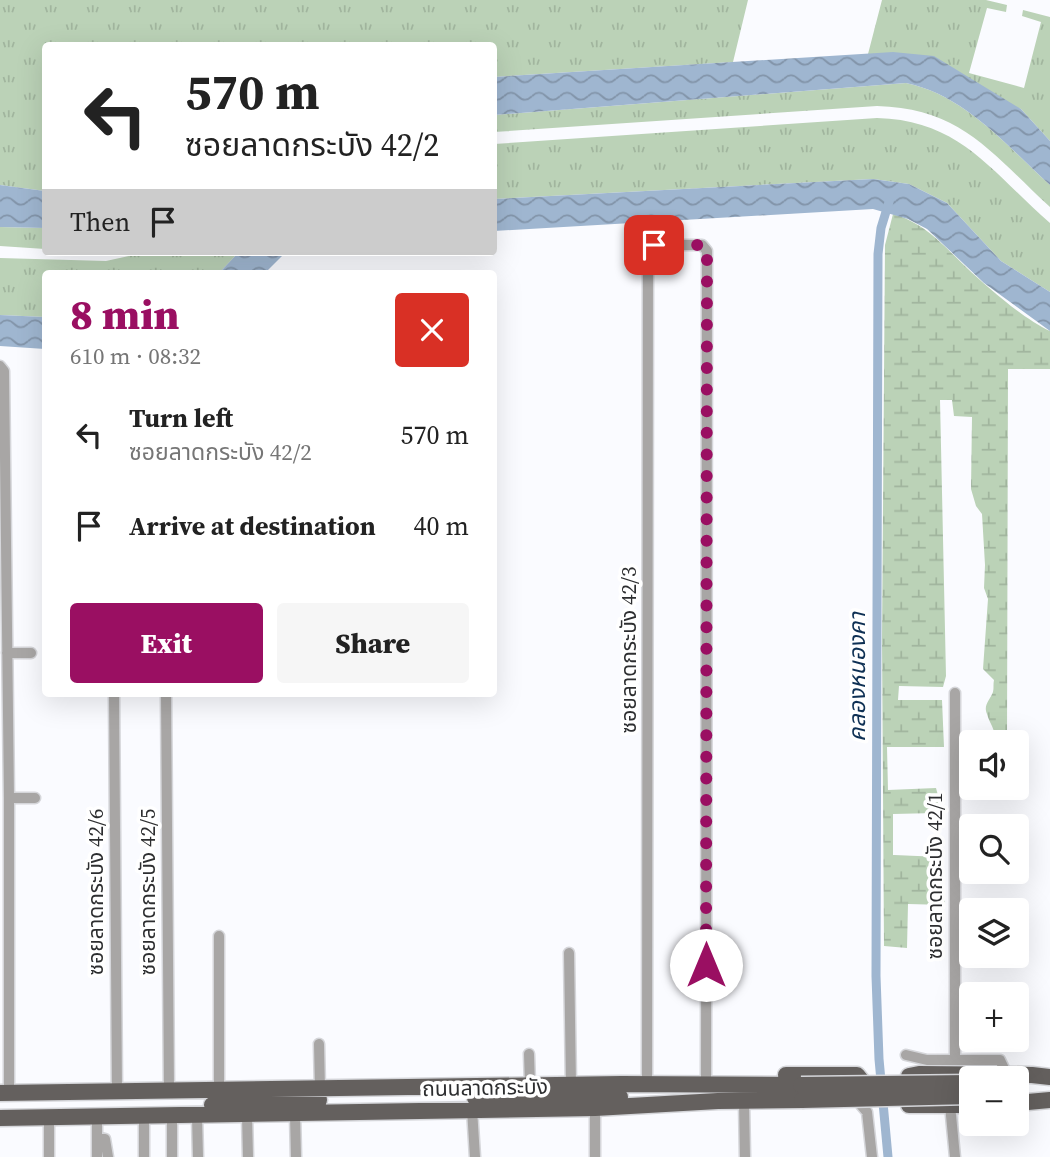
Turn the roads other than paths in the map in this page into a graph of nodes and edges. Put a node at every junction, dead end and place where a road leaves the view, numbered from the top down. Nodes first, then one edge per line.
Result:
1 (0, 366) edge
2 (5, 649) edge
3 (31, 653) dead end
4 (954, 692) dead end
5 (114, 697) edge
6 (166, 697) edge
7 (9, 798) junction
8 (35, 798) dead end
9 (219, 936) dead end
10 (569, 953) dead end
11 (319, 1044) dead end
12 (529, 1054) dead end
13 (906, 1055) dead end
14 (955, 1059) junction
15 (1004, 1066) edge
16 (959, 1076) edge
17 (1029, 1078) edge
18 (1050, 1079) edge
19 (647, 1084) junction
20 (706, 1084) junction
21 (959, 1084) edge
22 (530, 1085) junction
23 (570, 1085) junction
24 (219, 1090) junction
25 (300, 1090) junction
26 (320, 1090) junction
27 (117, 1091) junction
28 (169, 1091) junction
29 (802, 1093) junction
30 (746, 1095) junction
31 (959, 1096) edge
32 (1029, 1097) edge
33 (8, 1098) edge
34 (1050, 1099) edge
35 (718, 1101) junction
36 (1029, 1102) edge
37 (861, 1105) junction
38 (950, 1105) junction
39 (959, 1105) edge
40 (595, 1108) junction
41 (0, 1109) edge
42 (472, 1109) junction
43 (295, 1114) junction
44 (247, 1115) junction
45 (172, 1116) junction
46 (197, 1116) junction
47 (97, 1117) junction
48 (144, 1117) junction
49 (0, 1118) edge
50 (49, 1118) junction
51 (97, 1137) junction
52 (49, 1157) edge
53 (97, 1157) edge
54 (108, 1157) edge
55 (144, 1157) edge
56 (172, 1157) edge
57 (198, 1157) edge
58 (248, 1157) edge
59 (296, 1157) edge
60 (475, 1157) edge
61 (595, 1157) edge
62 (745, 1157) edge
63 (872, 1157) edge
64 (955, 1157) edge

1 - 2 street
2 - 3 street
2 - 7 street
4 - 14 street, ซอยลาดกระบัง 42/1
5 - 27 street, ซอยลาดกระบัง 42/6
6 - 28 street, ซอยลาดกระบัง 42/5
7 - 8 street
7 - 33 street
9 - 24 street
10 - 23 street
11 - 26 street
12 - 22 street
13 - 14 street
14 - 15 street
16 - 38 main road
17 - 18 main road
19 - 20 main road, ถนนลาดกระบัง
19 - 20 street, ซอยลาดกระบัง 42/3
19 - 23 main road, ถนนลาดกระบัง
20 - 30 main road, ถนนลาดกระบัง
21 - 29 main road, ถนนลาดกระบัง, bridge
22 - 23 main road, ถนนลาดกระบัง
22 - 26 main road, ถนนลาดกระบัง
24 - 25 main road, ถนนลาดกระบัง
24 - 28 main road, ถนนลาดกระบัง
25 - 26 main road, ถนนลาดกระบัง
25 - 33 main road
27 - 28 main road, ถนนลาดกระบัง
27 - 33 main road, ถนนลาดกระบัง
29 - 30 main road, ถนนลาดกระบัง
29 - 31 main road, ถนนลาดกระบัง, bridge
30 - 35 main road, ถนนลาดกระบัง
30 - 37 main road
30 - 37 main road
30 - 62 street
32 - 34 main road
34 - 36 main road
35 - 40 main road, ถนนลาดกระบัง
35 - 41 main road
37 - 63 street
38 - 39 main road
38 - 64 street
40 - 42 main road, ถนนลาดกระบัง
40 - 61 street
42 - 43 main road, ถนนลาดกระบัง
42 - 60 street
43 - 44 main road, ถนนลาดกระบัง
43 - 59 street
44 - 46 main road, ถนนลาดกระบัง
44 - 58 street
45 - 46 main road, ถนนลาดกระบัง
45 - 48 main road, ถนนลาดกระบัง
45 - 56 street
46 - 57 street
47 - 48 main road, ถนนลาดกระบัง
47 - 50 main road, ถนนลาดกระบัง
47 - 51 street
48 - 55 street
49 - 50 main road, ถนนลาดกระบัง
50 - 52 street
51 - 53 street
51 - 54 street

